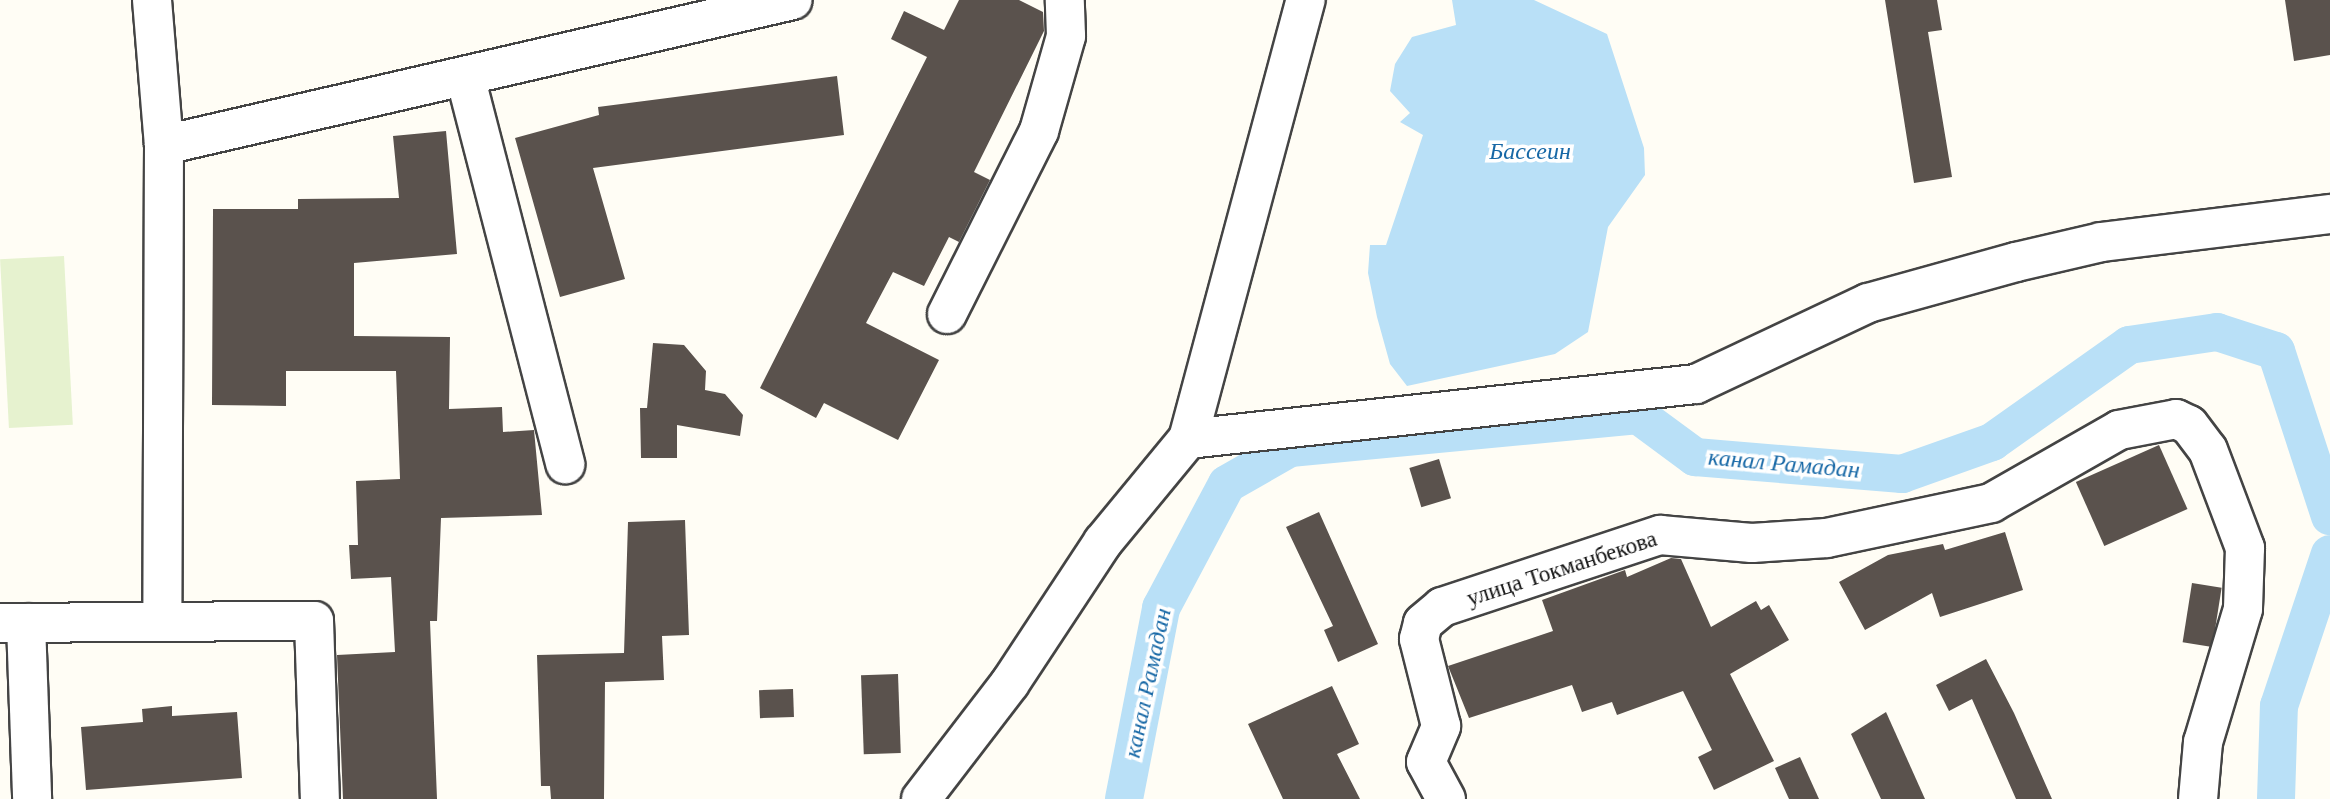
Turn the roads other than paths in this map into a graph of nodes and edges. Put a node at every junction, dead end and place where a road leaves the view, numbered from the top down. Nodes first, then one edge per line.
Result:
1 (152, 0) edge
2 (793, 0) edge
3 (1065, 0) edge
4 (1306, 0) edge
5 (466, 80) junction
6 (164, 145) junction
7 (2330, 215) edge
8 (947, 314) dead end
9 (1188, 439) junction
10 (565, 464) dead end
11 (162, 622) junction
12 (13, 623) edge
13 (32, 799) edge
14 (320, 799) edge
15 (921, 799) edge
16 (1446, 799) edge
17 (2198, 799) edge

1 - 6 street
2 - 5 street
3 - 8 street
4 - 9 street
5 - 6 street
5 - 10 street
6 - 11 street
7 - 9 street
9 - 15 street
11 - 12 street
11 - 14 street
12 - 13 street
16 - 17 street, улица Токманбекова

